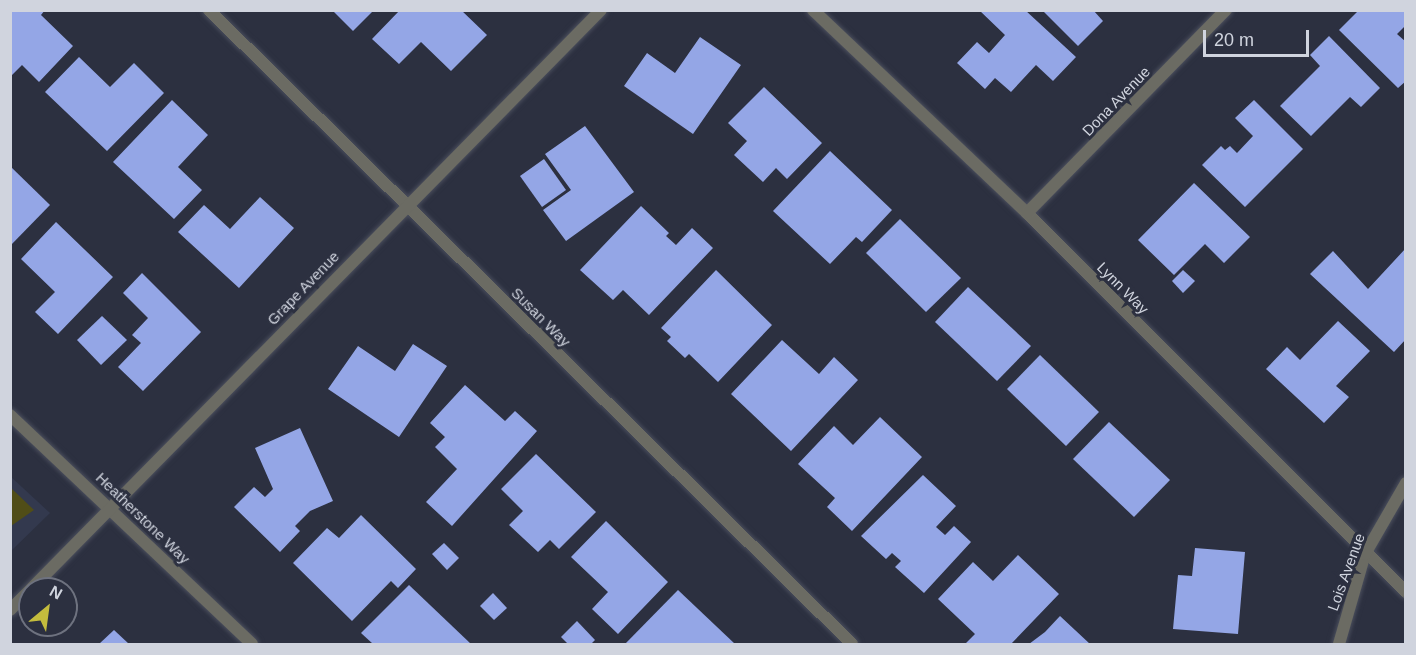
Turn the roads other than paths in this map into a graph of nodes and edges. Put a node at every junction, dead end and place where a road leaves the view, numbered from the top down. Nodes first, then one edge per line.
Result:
1 (209, 10) edge
2 (601, 10) edge
3 (813, 10) edge
4 (1226, 10) edge
5 (405, 205) junction
6 (1027, 213) junction
7 (10, 414) edge
8 (1406, 483) edge
9 (110, 507) junction
10 (1365, 554) junction
11 (42, 577) edge
12 (1406, 592) edge
13 (252, 645) edge
14 (852, 645) edge
15 (1339, 645) edge

1 - 5 street, Susan Way
2 - 5 street, Grape Avenue
3 - 6 street, Lynn Way
4 - 6 street, Dona Avenue
5 - 9 street, Grape Avenue
5 - 14 street, Susan Way
6 - 10 street, Lynn Way
7 - 9 street, Heatherstone Way
8 - 10 street, Lois Avenue
9 - 11 street, Grape Avenue
9 - 13 street, Heatherstone Way
10 - 12 street, Lynn Way
10 - 15 street, Lois Avenue

